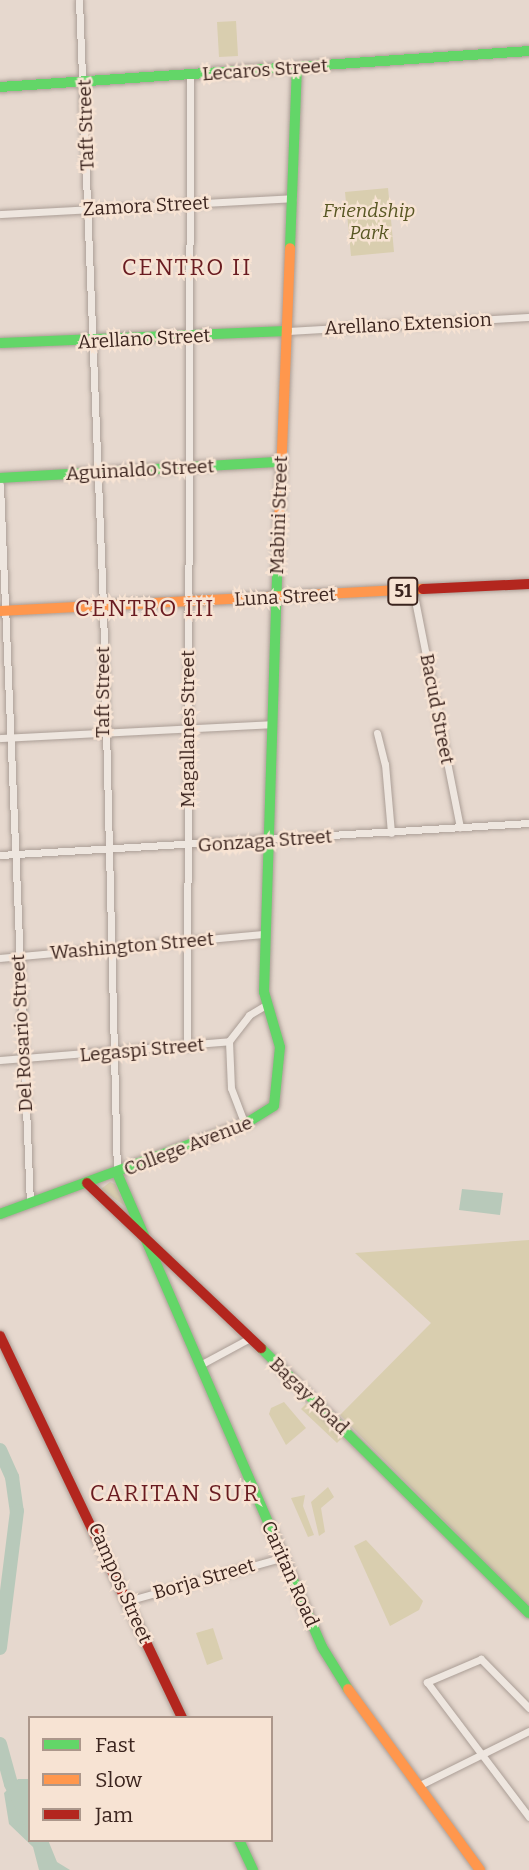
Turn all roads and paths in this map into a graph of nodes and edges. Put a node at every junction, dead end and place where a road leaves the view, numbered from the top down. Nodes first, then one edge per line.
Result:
1 (79, 0) edge
2 (529, 51) edge
3 (297, 67) junction
4 (190, 76) junction
5 (85, 82) junction
6 (0, 87) edge
7 (293, 198) junction
8 (190, 204) junction
9 (89, 209) junction
10 (0, 214) edge
11 (529, 317) edge
12 (287, 331) junction
13 (191, 338) junction
14 (93, 342) junction
15 (0, 343) edge
16 (280, 462) junction
17 (188, 467) junction
18 (96, 472) junction
19 (0, 478) edge
20 (0, 485) edge
21 (529, 584) edge
22 (413, 590) junction
23 (277, 597) junction
24 (189, 602) junction
25 (103, 606) junction
26 (4, 611) edge
27 (272, 724) junction
28 (187, 729) junction
29 (103, 732) junction
30 (377, 733) dead end
31 (0, 738) edge
32 (11, 738) junction
33 (529, 823) edge
34 (460, 828) junction
35 (391, 833) junction
36 (266, 840) junction
37 (187, 846) junction
38 (107, 850) junction
39 (0, 855) edge
40 (15, 855) junction
41 (265, 934) junction
42 (188, 940) junction
43 (110, 946) junction
44 (18, 957) junction
45 (0, 958) edge
46 (267, 1004) junction
47 (229, 1041) junction
48 (187, 1046) junction
49 (114, 1053) junction
50 (22, 1058) junction
51 (0, 1060) edge
52 (245, 1124) junction
53 (117, 1173) junction
54 (87, 1183) junction
55 (30, 1203) junction
56 (0, 1214) edge
57 (146, 1237) junction
58 (0, 1336) edge
59 (250, 1338) junction
60 (201, 1365) junction
61 (281, 1558) junction
62 (127, 1601) junction
63 (529, 1613) edge
64 (529, 1708) edge
65 (181, 1716) edge
66 (529, 1731) edge
67 (482, 1754) junction
68 (418, 1786) junction
69 (529, 1817) edge
70 (240, 1842) edge
71 (253, 1870) edge
72 (480, 1870) edge

1 - 5 street, Taft Street
2 - 3 main road, Lecaros Street
3 - 4 main road, Lecaros Street
3 - 7 main road, Mabini Street
4 - 5 main road, Lecaros Street
4 - 8 street, Magallanes Street
5 - 6 main road, Lecaros Street
5 - 9 street, Taft Street
7 - 8 street, Zamora Street
7 - 12 main road, Mabini Street
8 - 9 street, Zamora Street
8 - 13 street, Magallanes Street
9 - 10 street, Zamora Street
9 - 14 street, Taft Street
11 - 12 street, Arellano Extension
12 - 13 main road, Arellano Street
12 - 16 main road, Mabini Street
13 - 14 main road, Arellano Street
13 - 17 street, Magallanes Street
14 - 15 main road, Arellano Street
14 - 18 street, Taft Street
16 - 17 main road, Aguinaldo Street
16 - 23 main road, Mabini Street
17 - 18 main road, Aguinaldo Street
17 - 24 street, Magallanes Street
18 - 19 main road, Aguinaldo Street
18 - 25 street, Taft Street
20 - 26 street, Del Rosario Street
21 - 22 main road, Luna Street / 51
22 - 23 main road, Luna Street / 51
22 - 34 street, Bacud Street
23 - 24 main road, Luna Street / 51
23 - 27 main road, Mabini Street
24 - 25 main road, Luna Street / 51
24 - 28 street, Magallanes Street
25 - 26 main road, Luna Street / 51
25 - 29 street, Taft Street
26 - 32 street, Del Rosario Street
27 - 28 street
27 - 36 main road, Mabini Street
28 - 29 street
28 - 37 street, Magallanes Street
29 - 32 street
29 - 38 street, Taft Street
30 - 35 street
31 - 32 street
32 - 40 street, Del Rosario Street
33 - 34 street, Gonzaga Street
34 - 35 street, Gonzaga Street
35 - 36 street, Gonzaga Street
36 - 37 street, Gonzaga Street
36 - 41 main road, Mabini Street
37 - 38 street, Gonzaga Street
37 - 42 street, Magallanes Street
38 - 40 street, Gonzaga Street
38 - 43 street, Taft Street
39 - 40 street, Gonzaga Street
40 - 44 street, Del Rosario Street
41 - 42 street, Washington Street
41 - 46 main road, Mabini Street
42 - 43 street, Washington Street
42 - 48 street, Magallanes Street
43 - 44 street, Washington Street
43 - 49 street, Taft Street
44 - 45 street, Washington Street
44 - 50 street, Del Rosario Street
46 - 47 street, Legaspi Street
46 - 52 main road, College Avenue
47 - 48 street, Legaspi Street
47 - 52 street
48 - 49 street, Legaspi Street
49 - 50 street, Legaspi Street
49 - 53 street, Taft Street
50 - 51 street, Legaspi Street
50 - 55 street, Del Rosario Street
52 - 53 main road, College Avenue
53 - 54 main road, College Avenue
53 - 57 main road, Caritan Road
54 - 55 main road, College Avenue
54 - 57 main road, Bagay Road
55 - 56 main road, College Avenue
57 - 59 main road, Bagay Road
57 - 60 main road, Caritan Road
58 - 62 main road, Campos Street
59 - 60 street
59 - 63 main road, Bagay Road
60 - 61 main road, Caritan Road
61 - 62 street, Borja Street
61 - 68 main road, Caritan Road
62 - 65 main road, Campos Street
64 - 67 street
66 - 67 street
67 - 68 street
67 - 69 street
68 - 72 main road, Caritan Road
70 - 71 main road

